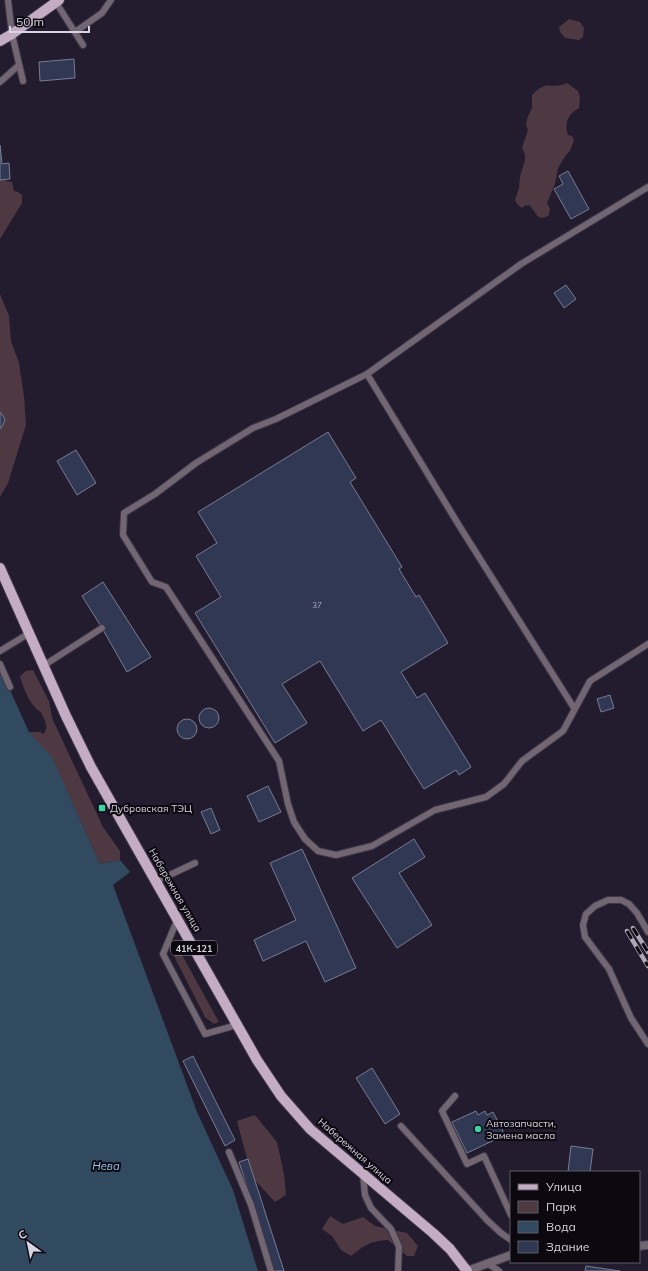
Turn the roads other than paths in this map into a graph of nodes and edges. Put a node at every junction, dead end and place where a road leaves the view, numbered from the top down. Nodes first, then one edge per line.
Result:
1 (8, 0) edge
2 (111, 0) edge
3 (56, 1) edge
4 (75, 32) junction
5 (12, 34) junction
6 (0, 41) edge
7 (83, 45) dead end
8 (19, 65) junction
9 (23, 81) dead end
10 (0, 82) edge
11 (648, 187) edge
12 (367, 374) junction
13 (0, 568) edge
14 (102, 628) dead end
15 (28, 634) junction
16 (648, 644) edge
17 (0, 651) edge
18 (0, 664) edge
19 (43, 666) junction
20 (10, 687) dead end
21 (574, 708) junction
22 (194, 862) dead end
23 (157, 882) junction
24 (178, 918) junction
25 (648, 932) edge
26 (237, 1025) junction
27 (648, 1044) edge
28 (455, 1096) dead end
29 (401, 1126) dead end
30 (229, 1152) dead end
31 (363, 1174) junction
32 (510, 1213) edge
33 (510, 1239) edge
34 (510, 1255) edge
35 (487, 1263) junction
36 (271, 1271) edge
37 (398, 1271) edge
38 (467, 1271) edge
39 (499, 1271) edge

1 - 5 lane
2 - 4 lane
3 - 4 lane
3 - 5 main road
4 - 7 lane
5 - 6 main road
5 - 8 lane
8 - 9 lane
8 - 10 lane
11 - 12 lane
12 - 21 lane
12 - 21 lane
13 - 15 main road, Набережная улица / 41К-121
14 - 19 lane
15 - 17 lane
15 - 19 main road, Набережная улица / 41К-121
16 - 21 lane
18 - 20 lane
19 - 23 main road, Набережная улица / 41К-121
22 - 23 lane
23 - 24 main road, Набережная улица / 41К-121
24 - 26 main road, Набережная улица / 41К-121
24 - 26 lane
25 - 27 lane
26 - 31 main road, Набережная улица / 41К-121
28 - 32 lane
29 - 33 lane
30 - 36 lane
31 - 37 lane
31 - 38 main road, Набережная улица / 41К-121
34 - 35 street
35 - 38 street
35 - 39 lane

